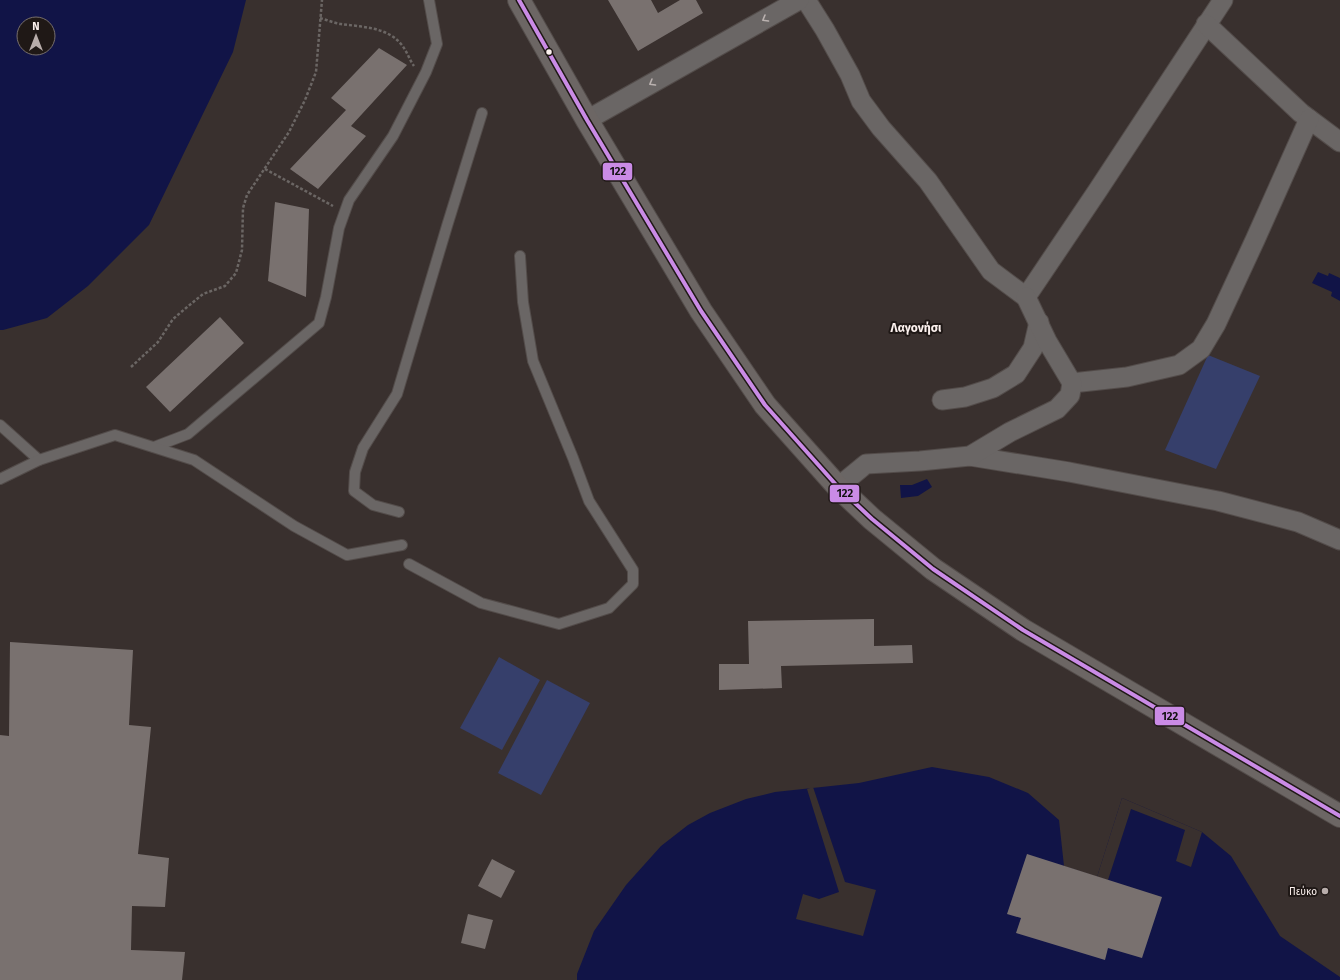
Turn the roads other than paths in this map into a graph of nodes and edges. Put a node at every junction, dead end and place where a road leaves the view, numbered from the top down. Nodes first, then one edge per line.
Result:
1 (429, 0) edge
2 (519, 0) edge
3 (799, 0) edge
4 (806, 0) edge
5 (1223, 0) edge
6 (1206, 24) junction
7 (482, 113) dead end
8 (1309, 119) junction
9 (587, 120) junction
10 (1340, 142) edge
11 (520, 256) dead end
12 (1026, 297) junction
13 (1038, 322) junction
14 (1072, 383) junction
15 (942, 400) dead end
16 (0, 425) edge
17 (154, 447) junction
18 (970, 456) junction
19 (39, 460) junction
20 (0, 480) edge
21 (838, 487) junction
22 (398, 512) dead end
23 (1340, 540) edge
24 (402, 545) dead end
25 (409, 564) dead end
26 (1340, 816) edge

1 - 17 lane
2 - 9 main road
3 -> 9 street
4 - 12 street
5 - 6 street
6 - 8 street
6 - 12 street
7 - 22 lane
8 - 10 street
8 - 14 street
9 - 21 main road
11 - 25 lane
12 - 13 street
13 - 14 street
13 - 15 street
14 - 18 street
16 - 19 lane
17 - 19 lane
17 - 24 lane
18 - 21 street
18 - 23 street
19 - 20 lane
21 - 26 main road

